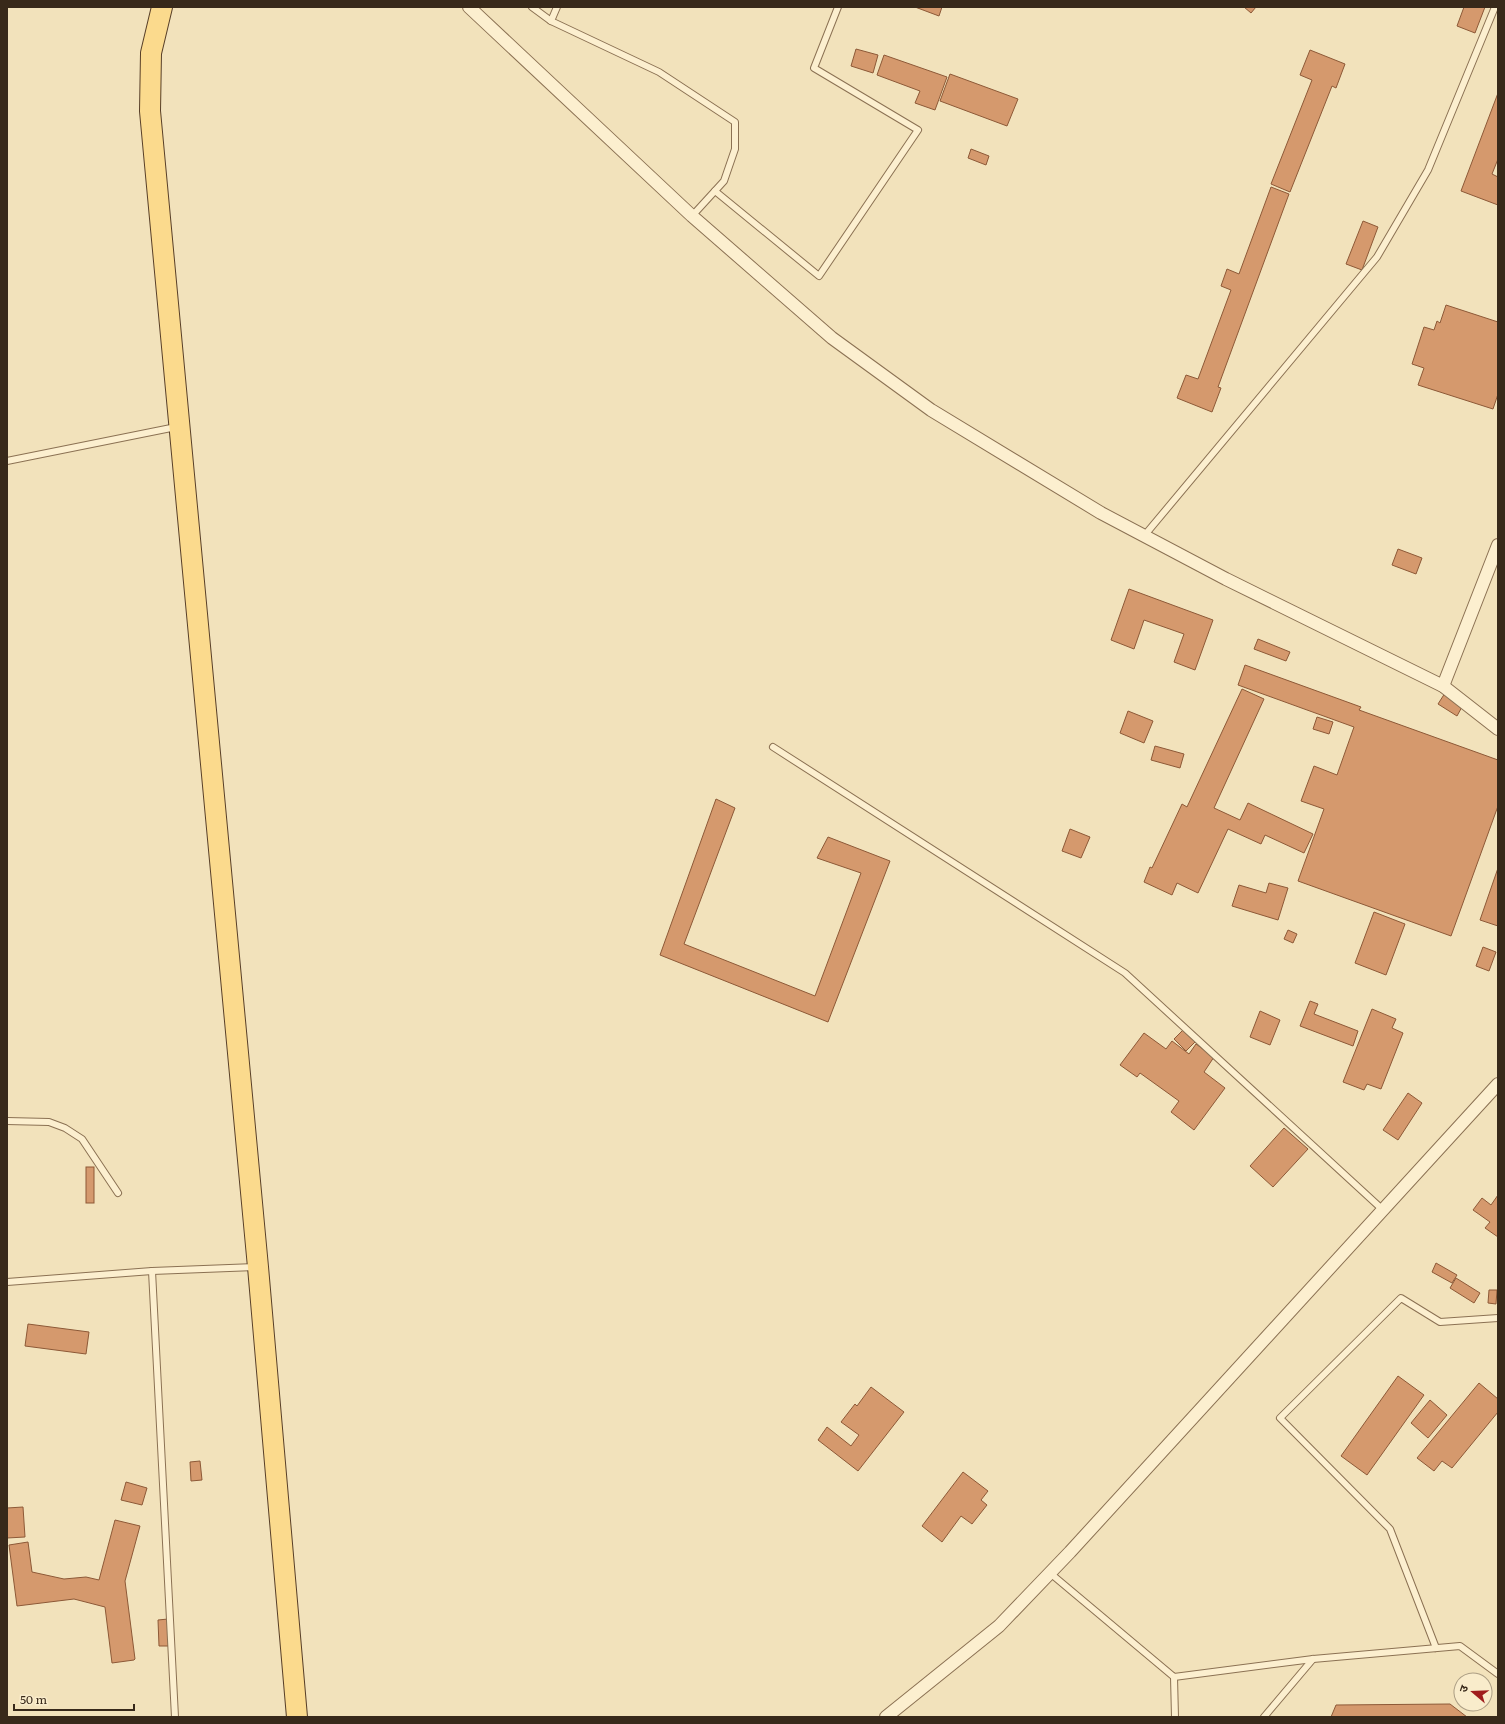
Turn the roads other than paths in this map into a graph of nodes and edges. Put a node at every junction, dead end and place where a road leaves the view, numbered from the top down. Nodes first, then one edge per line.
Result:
1 (162, 7) edge
2 (470, 7) edge
3 (532, 7) edge
4 (558, 7) edge
5 (838, 7) edge
6 (1495, 7) edge
7 (551, 20) junction
8 (715, 191) junction
9 (692, 216) junction
10 (180, 426) junction
11 (7, 461) edge
12 (1144, 536) junction
13 (1498, 545) edge
14 (1443, 686) junction
15 (1498, 729) edge
16 (773, 747) dead end
17 (1498, 1084) edge
18 (7, 1121) edge
19 (118, 1193) dead end
20 (1383, 1210) junction
21 (258, 1267) junction
22 (152, 1271) junction
23 (7, 1282) edge
24 (1498, 1318) edge
25 (1050, 1573) junction
26 (1436, 1648) junction
27 (1313, 1659) junction
28 (1498, 1674) edge
29 (1174, 1677) junction
30 (175, 1717) edge
31 (298, 1717) edge
32 (886, 1717) edge
33 (1175, 1717) edge
34 (1264, 1717) edge

1 - 10 main road
2 - 9 street
3 - 7 lane
4 - 7 lane
5 - 8 lane
6 - 12 lane
7 - 8 lane
8 - 9 lane
9 - 12 street
10 - 11 lane
10 - 21 main road
12 - 14 street
13 - 14 street
14 - 15 street
16 - 20 lane
17 - 20 street
18 - 19 lane
20 - 25 street
21 - 22 lane
21 - 31 main road
22 - 23 lane
22 - 30 lane
24 - 26 lane
25 - 29 lane
25 - 32 street
26 - 27 lane
26 - 28 lane
27 - 29 lane
27 - 34 lane
29 - 33 lane

